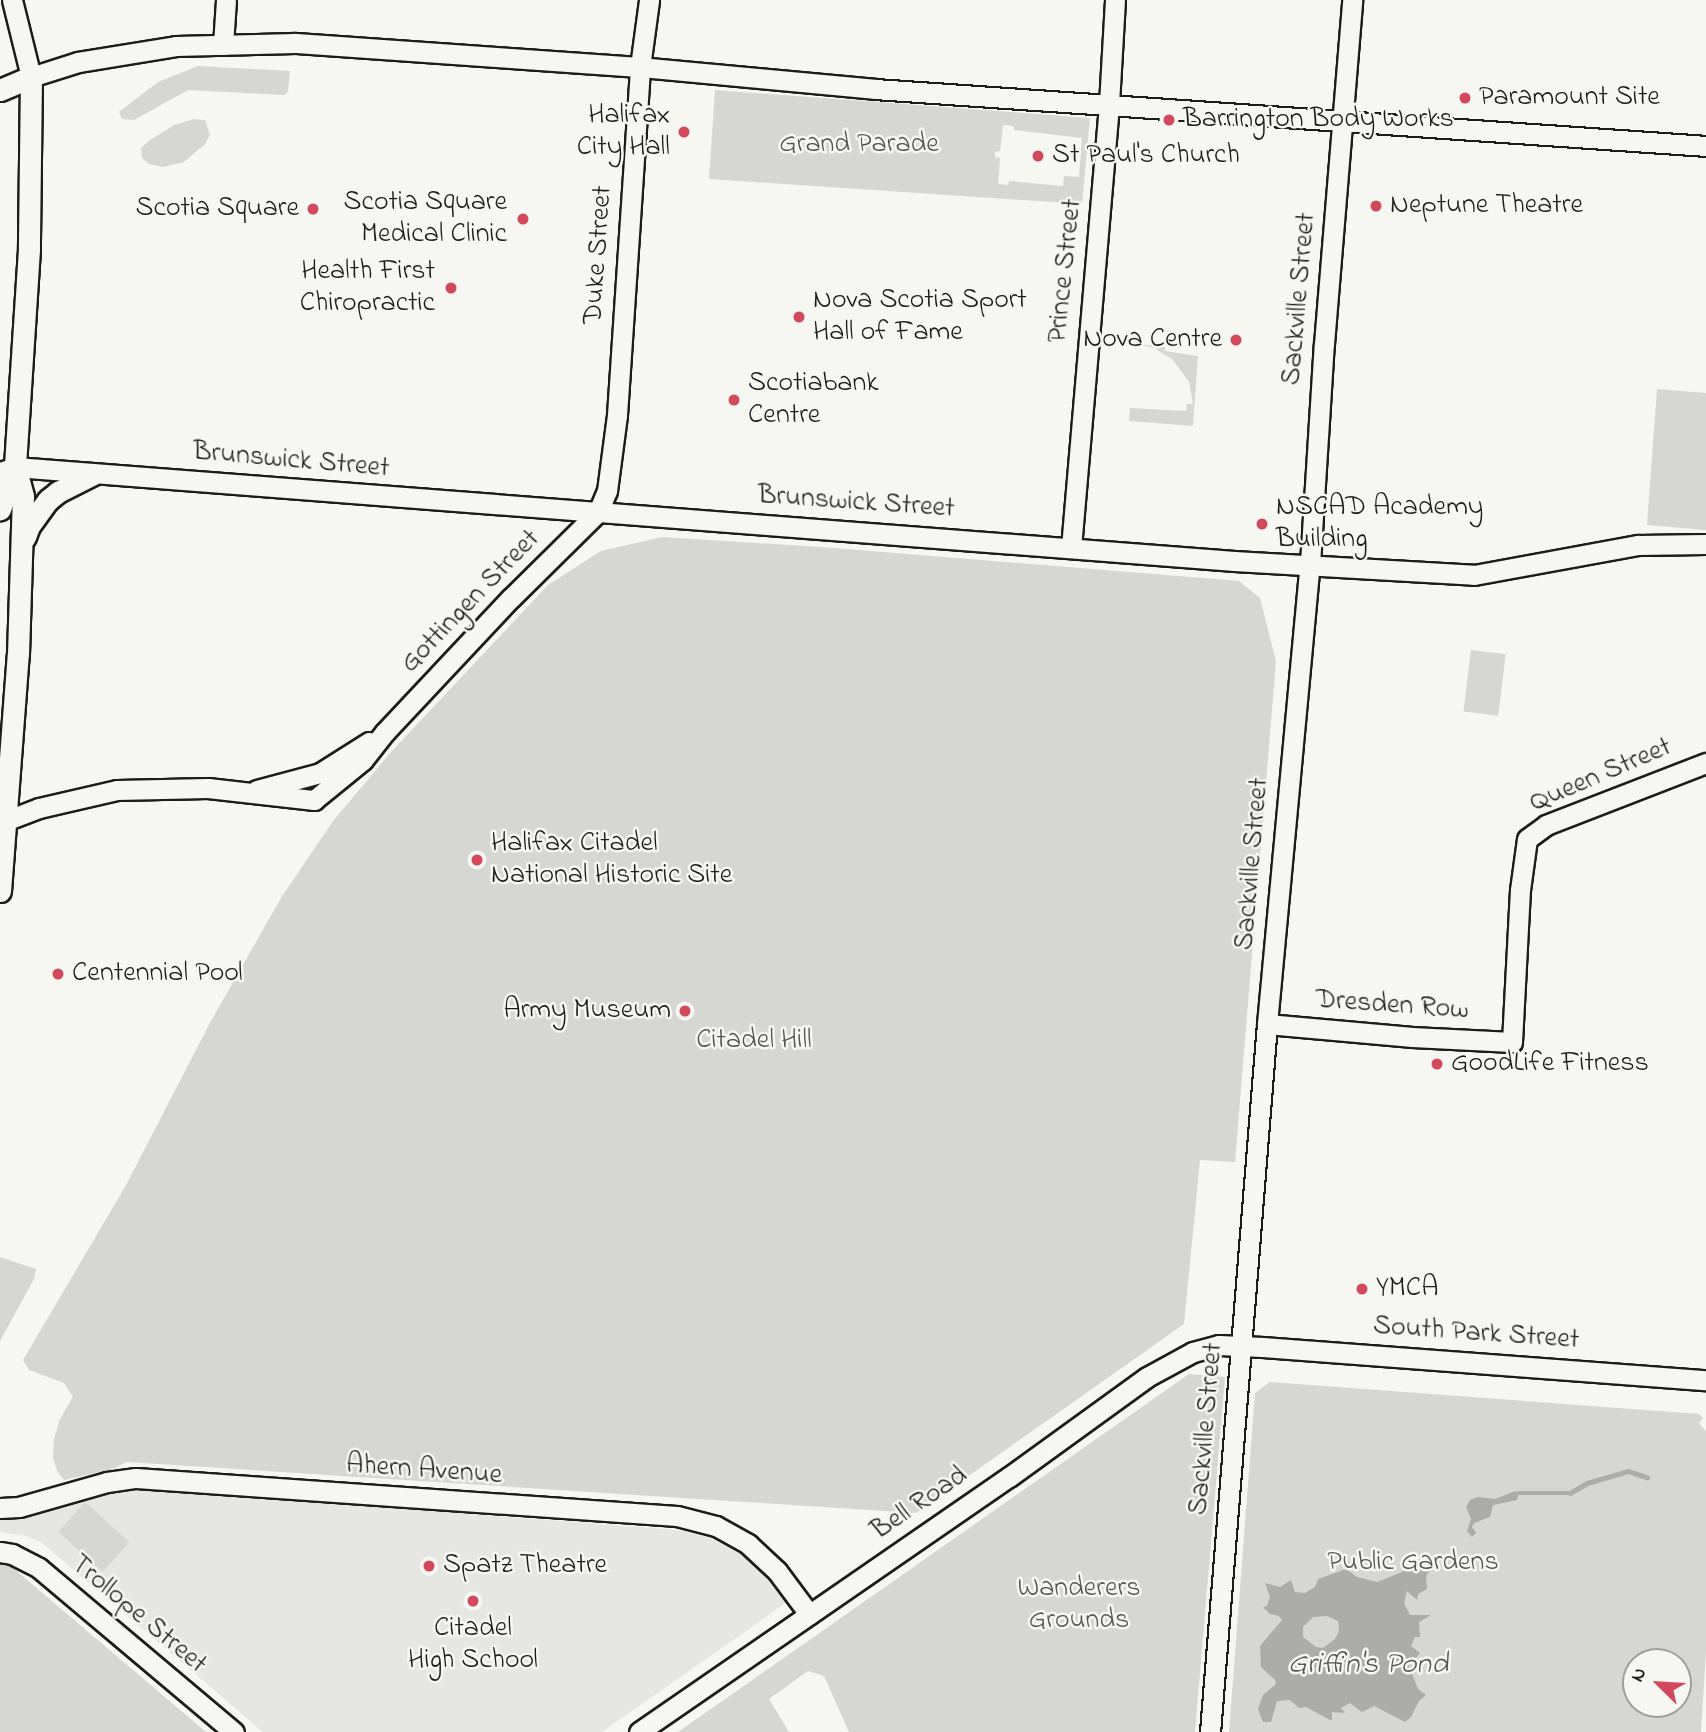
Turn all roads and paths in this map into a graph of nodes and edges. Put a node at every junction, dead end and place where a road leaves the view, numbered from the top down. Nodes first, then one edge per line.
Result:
1 (12, 0) edge
2 (226, 0) edge
3 (649, 0) edge
4 (1115, 0) edge
5 (1352, 0) edge
6 (223, 45) junction
7 (640, 67) junction
8 (31, 77) junction
9 (0, 90) edge
10 (1109, 104) junction
11 (1343, 120) junction
12 (1706, 146) edge
13 (8, 469) edge
14 (93, 474) junction
15 (0, 509) edge
16 (598, 513) junction
17 (1706, 544) edge
18 (21, 545) junction
19 (1071, 548) junction
20 (1310, 564) junction
21 (1706, 763) edge
22 (3, 822) edge
23 (0, 891) edge
24 (1267, 1024) junction
25 (1512, 1042) joint
26 (1242, 1346) junction
27 (1706, 1381) edge
28 (0, 1508) edge
29 (0, 1552) edge
30 (809, 1614) junction
31 (234, 1732) edge
32 (639, 1732) edge
33 (1210, 1732) edge

1 - 8 street
2 - 6 street
3 - 7 street, Duke Street
4 - 10 street, Prince Street
5 - 11 street, Sackville Street
6 - 7 street
6 - 8 street
7 - 10 street
7 - 16 street, Duke Street
8 - 9 main road
8 - 13 main road
10 - 11 street
10 - 19 street, Prince Street
11 - 12 street
11 - 20 street, Sackville Street
13 - 14 street, Brunswick Street
13 - 15 main road
13 - 18 main road
14 - 16 street, Brunswick Street
14 - 18 main road
16 - 19 street, Brunswick Street
16 - 22 street, Gottingen Street
17 - 20 street, Brunswick Street
18 - 22 main road
19 - 20 street, Brunswick Street
20 - 24 street, Sackville Street
21 - 25 street, Queen Street
22 - 23 main road
24 - 25 street, Dresden Row
24 - 26 street, Sackville Street
26 - 27 street, South Park Street
26 - 30 street, Bell Road
26 - 33 street, Sackville Street
28 - 30 street, Ahern Avenue
29 - 31 street, Trollope Street
30 - 32 street, Bell Road

